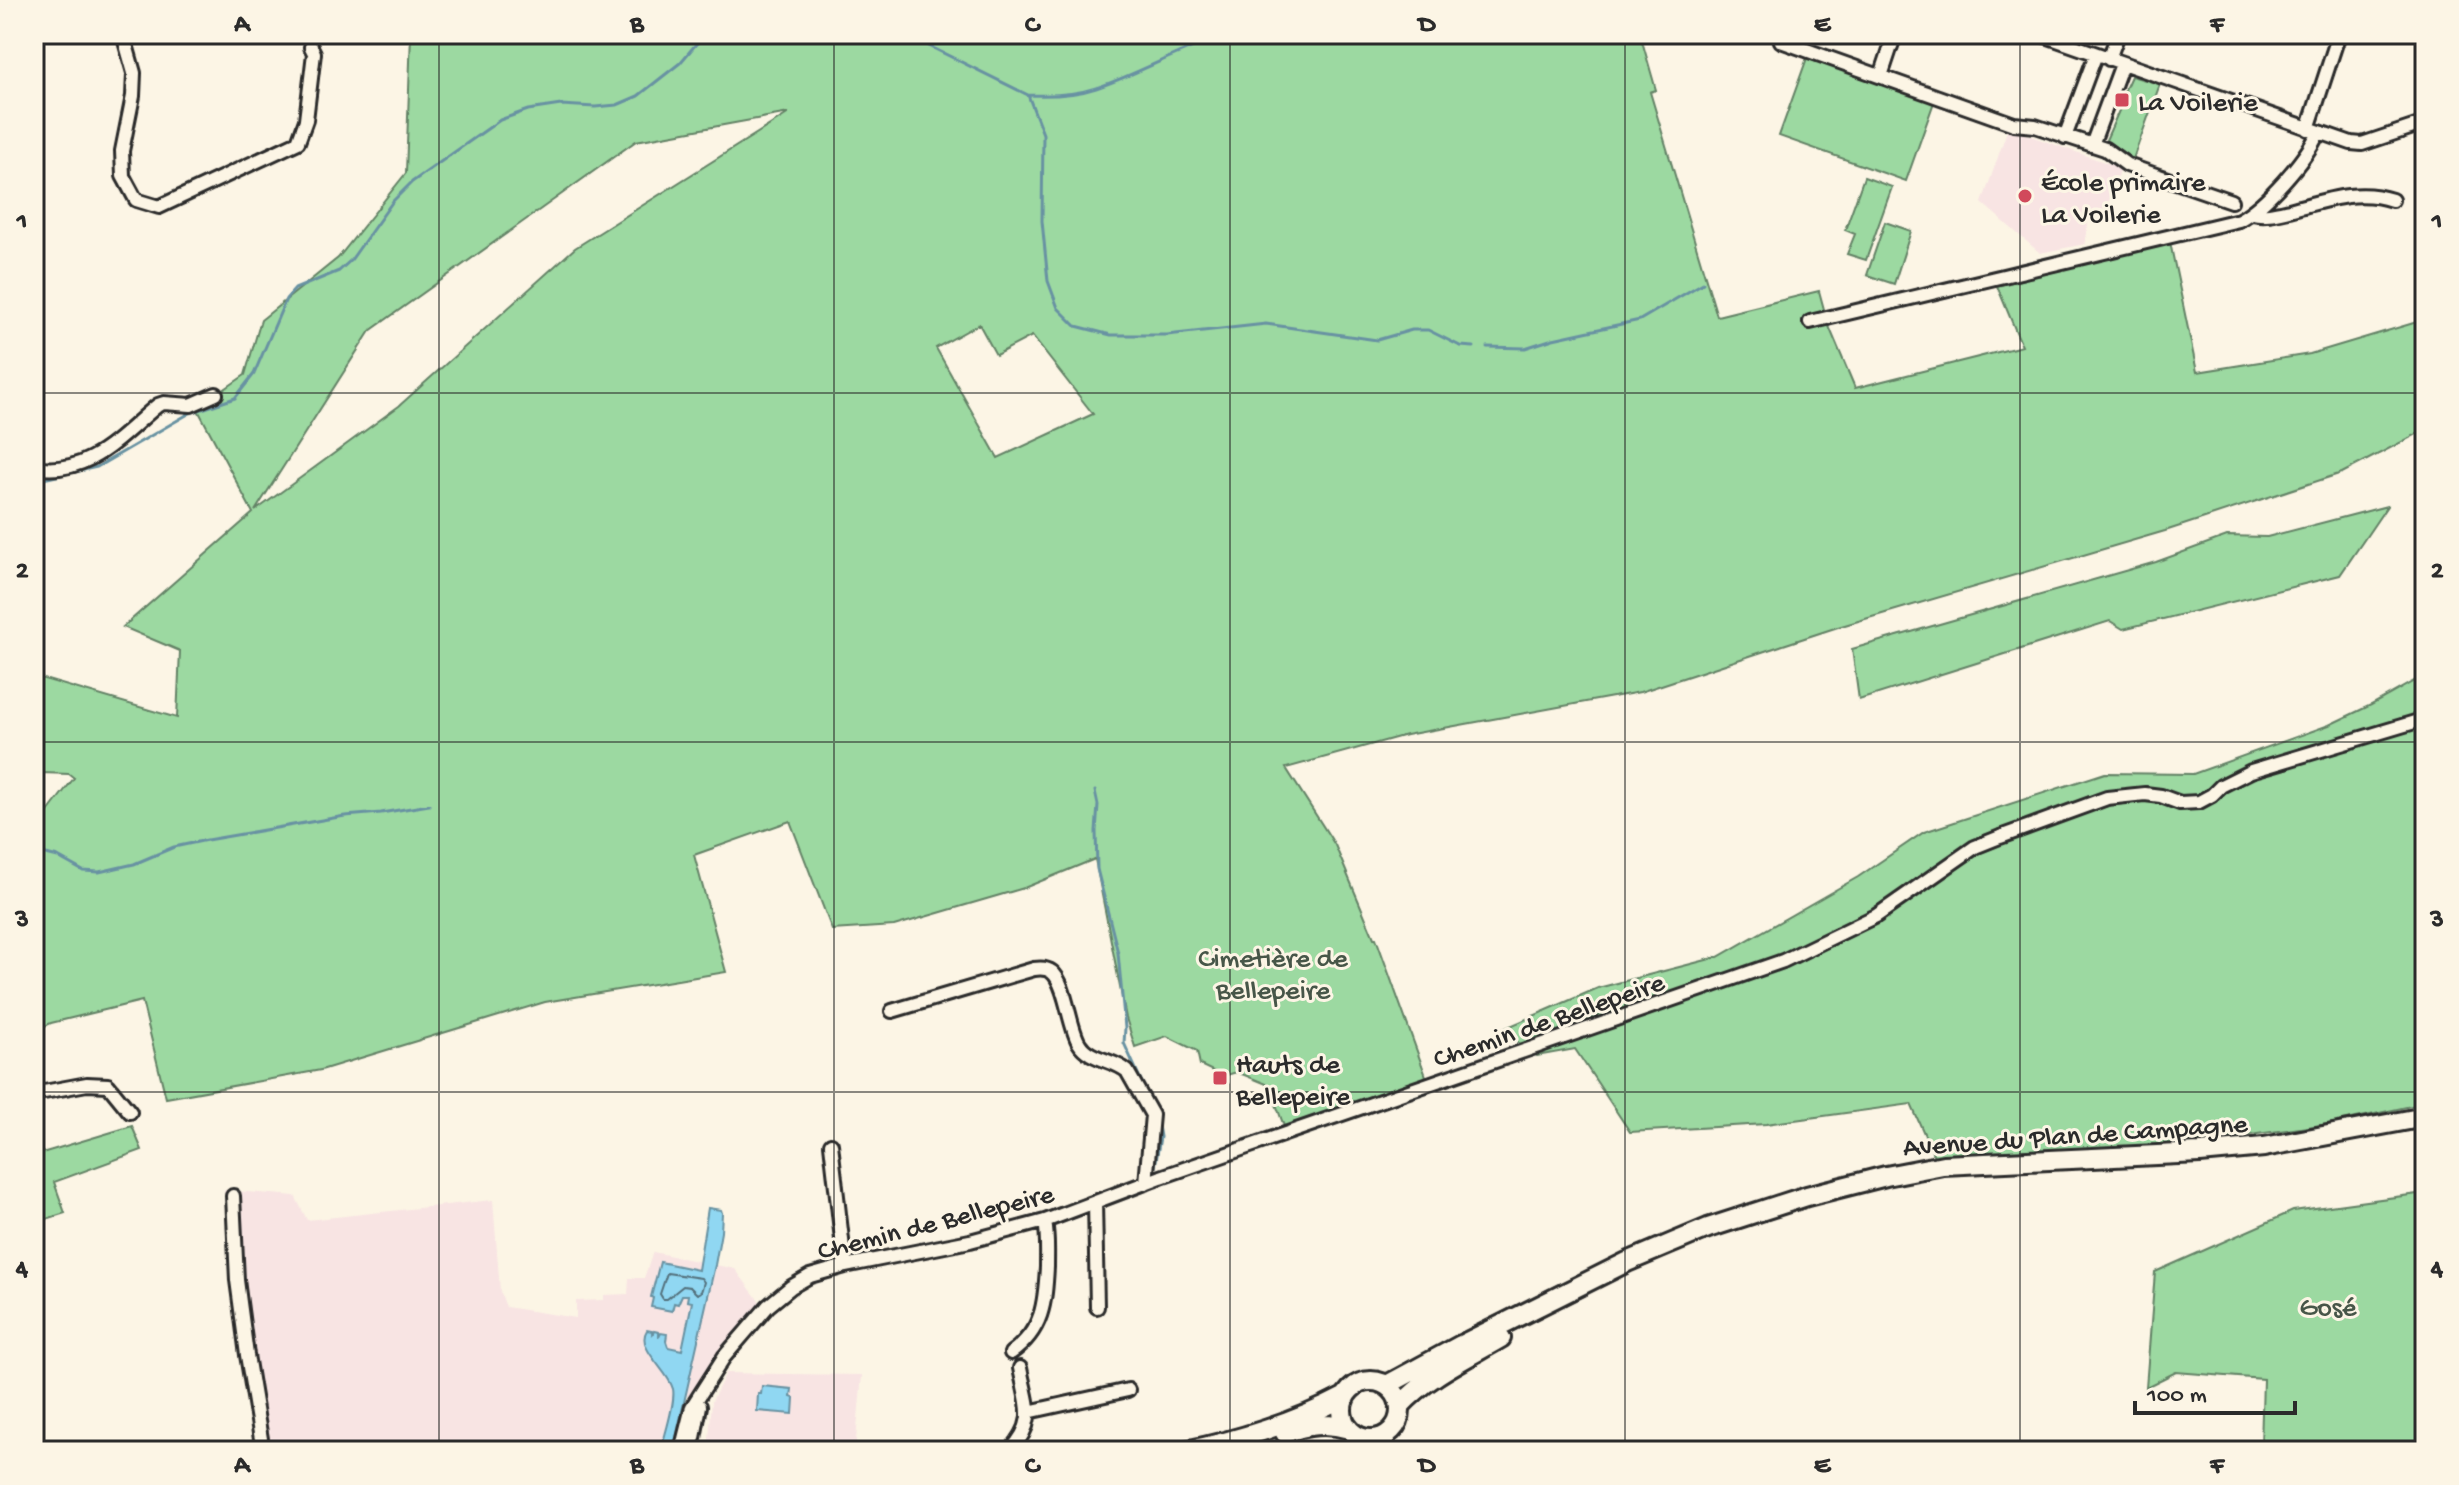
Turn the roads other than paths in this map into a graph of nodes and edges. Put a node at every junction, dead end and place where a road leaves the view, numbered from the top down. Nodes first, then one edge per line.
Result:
1 (123, 34) edge
2 (1784, 34) edge
3 (1895, 34) edge
4 (2040, 34) edge
5 (2118, 34) edge
6 (2339, 34) edge
7 (311, 47) dead end
8 (2096, 54) junction
9 (2116, 62) junction
10 (1881, 76) junction
11 (2425, 123) edge
12 (2313, 131) junction
13 (2065, 137) junction
14 (2092, 145) junction
15 (2392, 200) dead end
16 (2231, 201) dead end
17 (2252, 213) junction
18 (1810, 322) dead end
19 (216, 394) dead end
20 (34, 467) edge
21 (2425, 719) edge
22 (892, 1011) dead end
23 (34, 1089) edge
24 (130, 1112) dead end
25 (2425, 1117) edge
26 (2425, 1128) edge
27 (831, 1144) dead end
28 (1146, 1183) junction
29 (233, 1196) dead end
30 (1095, 1202) junction
31 (1045, 1221) junction
32 (845, 1266) junction
33 (1097, 1307) dead end
34 (1011, 1353) dead end
35 (1020, 1368) dead end
36 (1387, 1385) junction
37 (1128, 1390) dead end
38 (702, 1391) junction
39 (1344, 1397) junction
40 (1400, 1406) junction
41 (1028, 1412) junction
42 (1349, 1429) junction
43 (1374, 1447) edge
44 (263, 1451) edge
45 (681, 1451) edge
46 (688, 1451) edge
47 (1010, 1451) edge
48 (1185, 1451) edge
49 (1235, 1451) edge

1 - 7 street
2 - 10 street
3 - 10 street
4 - 8 street
5 - 9 street
6 - 12 street
8 - 9 street
8 - 13 street
9 - 12 street
9 - 14 street
10 - 13 street
11 - 12 street
12 - 17 street
13 - 14 street
14 - 16 street
15 - 17 street
17 - 18 street
19 - 20 street
21 - 28 street, Chemin de Bellepeire
22 - 28 street
23 - 24 street
25 - 36 main road, Avenue du Plan de Campagne
26 - 40 main road, Avenue du Plan de Campagne
27 - 32 street
28 - 30 street, Chemin de Bellepeire
29 - 44 street
30 - 31 street, Chemin de Bellepeire
30 - 33 street
31 - 32 street, Chemin de Bellepeire
31 - 34 street
32 - 38 street, Chemin de Bellepeire
35 - 41 street
36 - 39 main road
36 - 40 main road
37 - 41 street
38 - 45 street, Chemin de Bellepeire
38 - 46 street, Chemin de Bellepeire
39 - 42 main road
39 - 48 main road
40 - 43 main road
41 - 47 street
42 - 43 main road
42 - 49 main road

